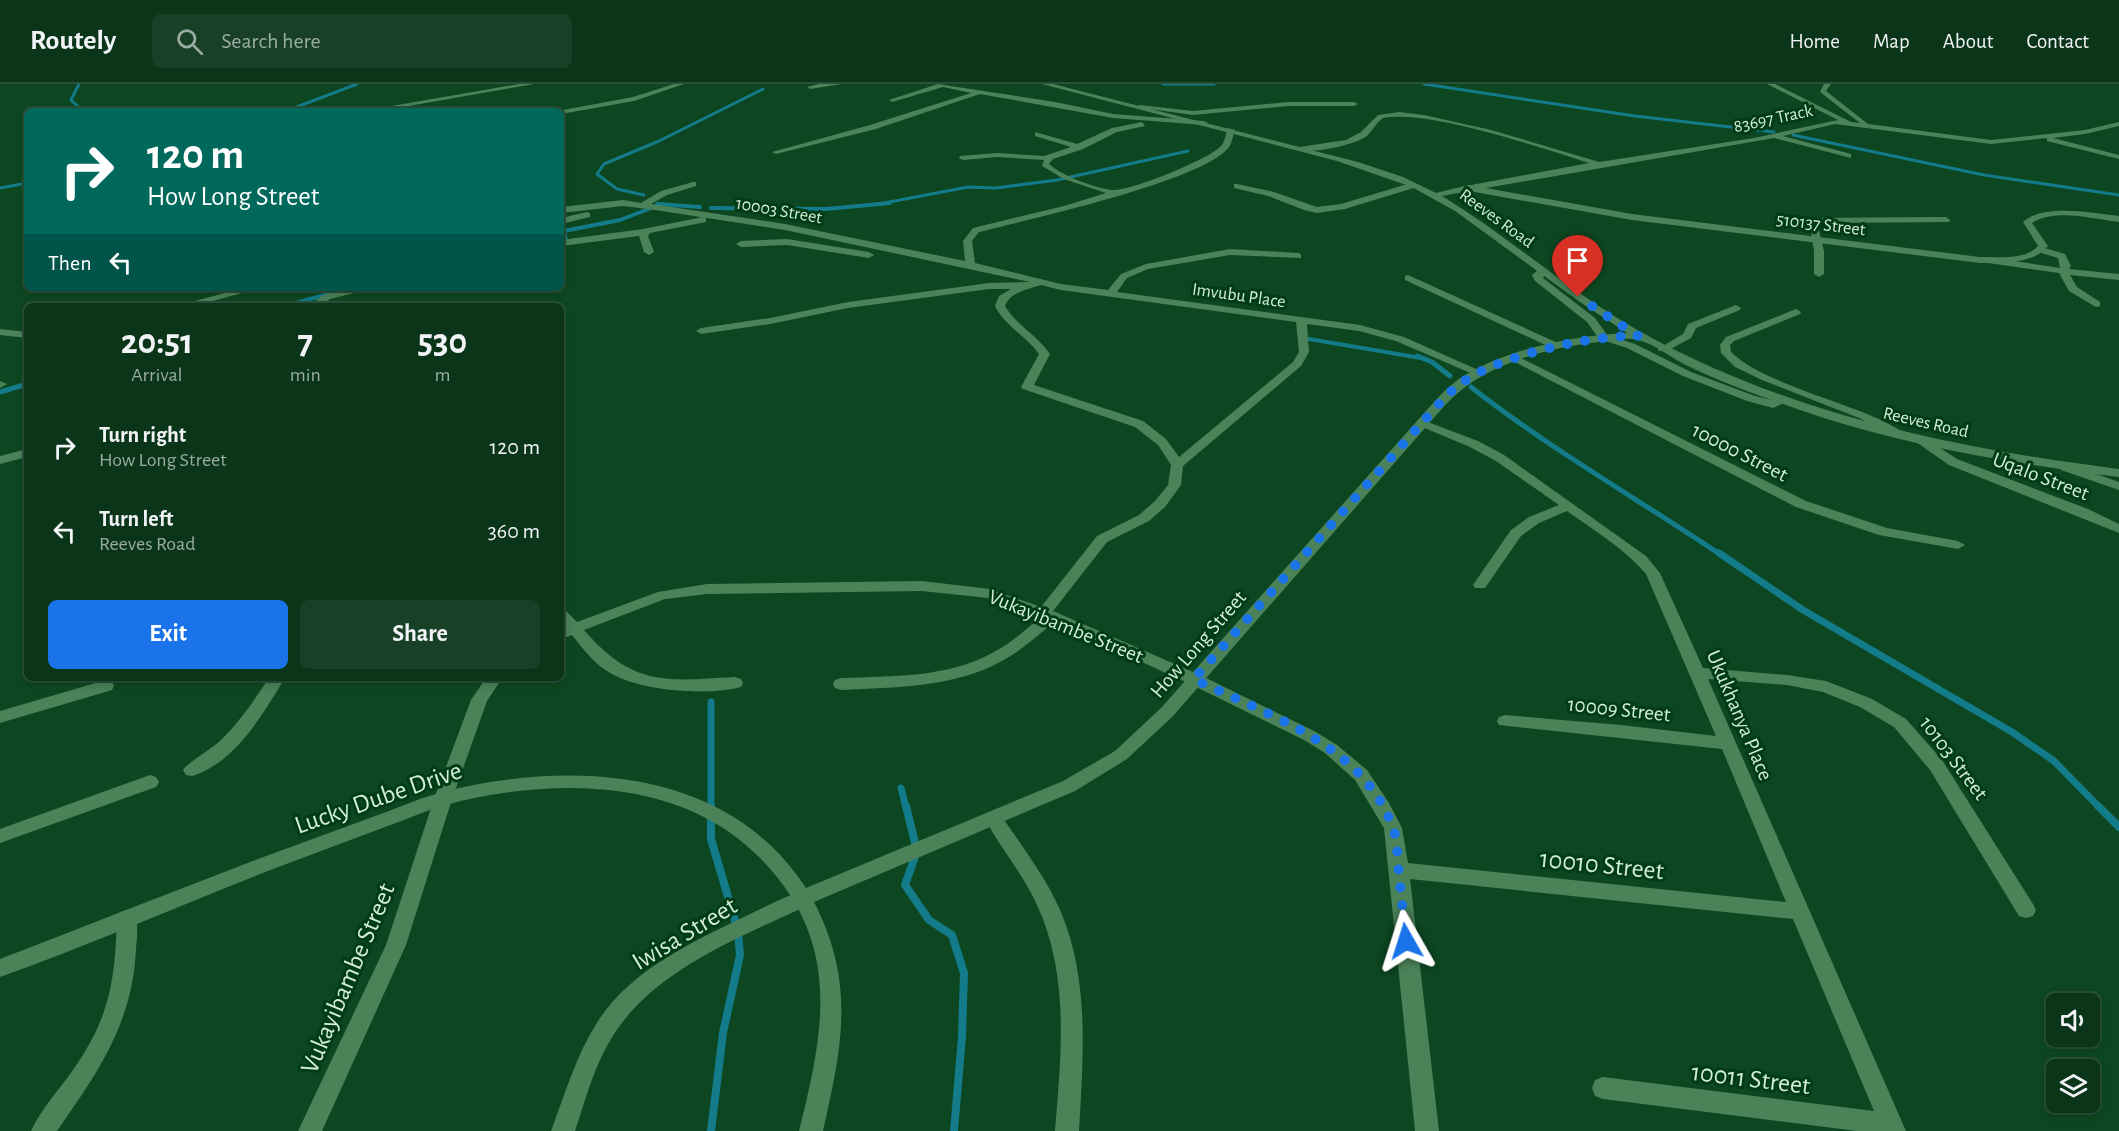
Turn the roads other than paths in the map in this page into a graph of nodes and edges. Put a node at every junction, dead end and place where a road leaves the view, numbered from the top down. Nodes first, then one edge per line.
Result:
1 (531, 84) edge
2 (681, 84) edge
3 (839, 84) edge
4 (942, 84) edge
5 (1045, 84) edge
6 (1770, 84) edge
7 (1828, 84) edge
8 (510, 85) edge
9 (810, 87) dead end
10 (986, 92) junction
11 (892, 100) dead end
12 (1354, 104) dead end
13 (1140, 107) junction
14 (384, 108) edge
15 (564, 111) edge
16 (1186, 122) junction
17 (1847, 122) junction
18 (1204, 123) junction
19 (2119, 124) edge
20 (1867, 125) junction
21 (1231, 130) junction
22 (1038, 134) dead end
23 (1776, 136) junction
24 (2044, 137) junction
25 (1080, 147) junction
26 (1297, 148) junction
27 (776, 152) dead end
28 (1848, 156) dead end
29 (1050, 157) junction
30 (2119, 157) edge
31 (963, 158) dead end
32 (1599, 165) junction
33 (693, 184) dead end
34 (1238, 186) dead end
35 (1416, 186) junction
36 (1469, 188) junction
37 (1113, 193) junction
38 (1436, 195) junction
39 (623, 203) junction
40 (643, 205) junction
41 (564, 210) edge
42 (723, 217) junction
43 (2119, 219) edge
44 (564, 220) edge
45 (1946, 220) dead end
46 (645, 232) junction
47 (1818, 241) junction
48 (564, 243) edge
49 (741, 244) dead end
50 (2041, 250) junction
51 (649, 252) dead end
52 (1298, 256) dead end
53 (945, 260) junction
54 (1988, 260) junction
55 (971, 265) junction
56 (989, 270) joint
57 (1542, 271) junction
58 (2063, 272) junction
59 (1819, 274) dead end
60 (2119, 277) edge
61 (1408, 278) dead end
62 (1032, 284) junction
63 (244, 291) edge
64 (355, 291) edge
65 (1110, 294) junction
66 (194, 303) edge
67 (318, 303) edge
68 (2096, 304) dead end
69 (1736, 308) dead end
70 (1797, 312) dead end
71 (1301, 320) junction
72 (701, 331) dead end
73 (0, 332) edge
74 (24, 335) edge
75 (1638, 336) junction
76 (1603, 337) junction
77 (1556, 346) junction
78 (1663, 349) junction
79 (1517, 359) junction
80 (1479, 373) junction
81 (1785, 400) junction
82 (1421, 424) junction
83 (1894, 432) junction
84 (1920, 439) junction
85 (24, 454) edge
86 (0, 460) edge
87 (1177, 465) junction
88 (2066, 467) junction
89 (2119, 473) edge
90 (2119, 486) edge
91 (1569, 506) junction
92 (2119, 529) edge
93 (1958, 545) dead end
94 (1480, 585) dead end
95 (1048, 615) junction
96 (568, 631) edge
97 (1697, 673) junction
98 (1194, 679) junction
99 (275, 681) edge
100 (492, 681) edge
101 (735, 683) dead end
102 (841, 684) dead end
103 (106, 686) dead end
104 (0, 717) edge
105 (1505, 721) dead end
106 (1728, 744) junction
107 (192, 770) dead end
108 (150, 782) dead end
109 (442, 799) junction
110 (994, 819) junction
111 (0, 836) edge
112 (1398, 870) junction
113 (804, 898) junction
114 (2026, 910) dead end
115 (1801, 912) junction
116 (128, 918) junction
117 (0, 968) edge
118 (1603, 1088) dead end
119 (1893, 1128) edge
120 (43, 1131) edge
121 (310, 1131) edge
122 (562, 1131) edge
123 (811, 1131) edge
124 (1067, 1131) edge
125 (1427, 1131) edge

1 - 8 street
2 - 15 street
3 - 9 street
4 - 10 street
4 - 11 street
5 - 13 street, Reeves Road
6 - 17 street
7 - 20 street
8 - 14 street
10 - 16 street
10 - 27 street
12 - 13 street
13 - 18 street, Reeves Road
16 - 18 street
16 - 25 street
17 - 20 street, 83697 Track
17 - 23 street, 83697 Track
18 - 21 street, Reeves Road
19 - 24 street, 83697 Track
20 - 24 street, 83697 Track
21 - 26 street, Reeves Road
21 - 37 street
22 - 25 street
23 - 28 street
23 - 32 street, 83697 Track
24 - 30 street
25 - 29 street
26 - 32 street
26 - 35 street, Reeves Road
29 - 31 street
29 - 37 street
32 - 36 street, 83697 Track
33 - 40 street
34 - 35 street
35 - 38 street, Reeves Road
36 - 38 street, 83697 Track
36 - 47 street, 510137 Street
37 - 55 street
38 - 57 street, Reeves Road
39 - 40 street, 10003 Street
39 - 41 street, 10003 Street
39 - 44 street
40 - 42 street, 10003 Street
42 - 46 street
42 - 53 street, 10003 Street
43 - 50 street
45 - 47 street
46 - 48 street
46 - 51 street
47 - 54 street, 510137 Street
47 - 59 street
49 - 53 street
50 - 54 street, 510137 Street
50 - 58 street
52 - 65 street
53 - 55 street, 10003 Street
54 - 58 street
55 - 56 street, 10003 Street
56 - 62 street, Imvubu Place
57 - 75 street, Reeves Road
57 - 76 street
58 - 60 street
58 - 68 street
61 - 77 street
62 - 65 street, Imvubu Place
62 - 72 street
62 - 87 street
63 - 66 street
64 - 67 street
65 - 71 street, Imvubu Place
69 - 78 street
70 - 83 street
71 - 80 street, Imvubu Place
71 - 87 street
73 - 74 street
75 - 76 street, How Long Street
75 - 78 street, Reeves Road
76 - 77 street, How Long Street
76 - 81 street, How Long Street
77 - 79 street, How Long Street
78 - 81 street, Reeves Road
79 - 80 street, How Long Street
79 - 93 street, 10000 Street
80 - 82 street, How Long Street
81 - 83 street, Reeves Road
82 - 91 street, Ukukhanya Place
82 - 98 street, How Long Street
83 - 84 street, Reeves Road
84 - 88 street, Reeves Road
84 - 92 street, Uqalo Street
85 - 86 street
87 - 95 street
88 - 89 street, Reeves Road
88 - 90 street
91 - 94 street
91 - 97 street, Ukukhanya Place
95 - 96 street, Vukayibambe Street
95 - 98 street, Vukayibambe Street
95 - 102 street
96 - 101 street
97 - 106 street, Ukukhanya Place
97 - 114 street, 10103 Street
98 - 110 street, How Long Street
98 - 112 street, Vukayibambe Street
99 - 107 street
100 - 109 street, Vukayibambe Street
103 - 104 street
105 - 106 street, 10009 Street
106 - 115 street, Ukukhanya Place
108 - 111 street
109 - 113 street, Lucky Dube Drive
109 - 116 street, Lucky Dube Drive
109 - 121 street, Vukayibambe Street
110 - 113 street, How Long Street
110 - 124 street
112 - 115 street, 10010 Street
112 - 125 street, Vukayibambe Street
113 - 122 street, Iwisa Street
113 - 123 street, Lucky Dube Drive
115 - 119 street, Ukukhanya Place
116 - 117 street, Lucky Dube Drive
116 - 120 street
118 - 119 street, 10011 Street

